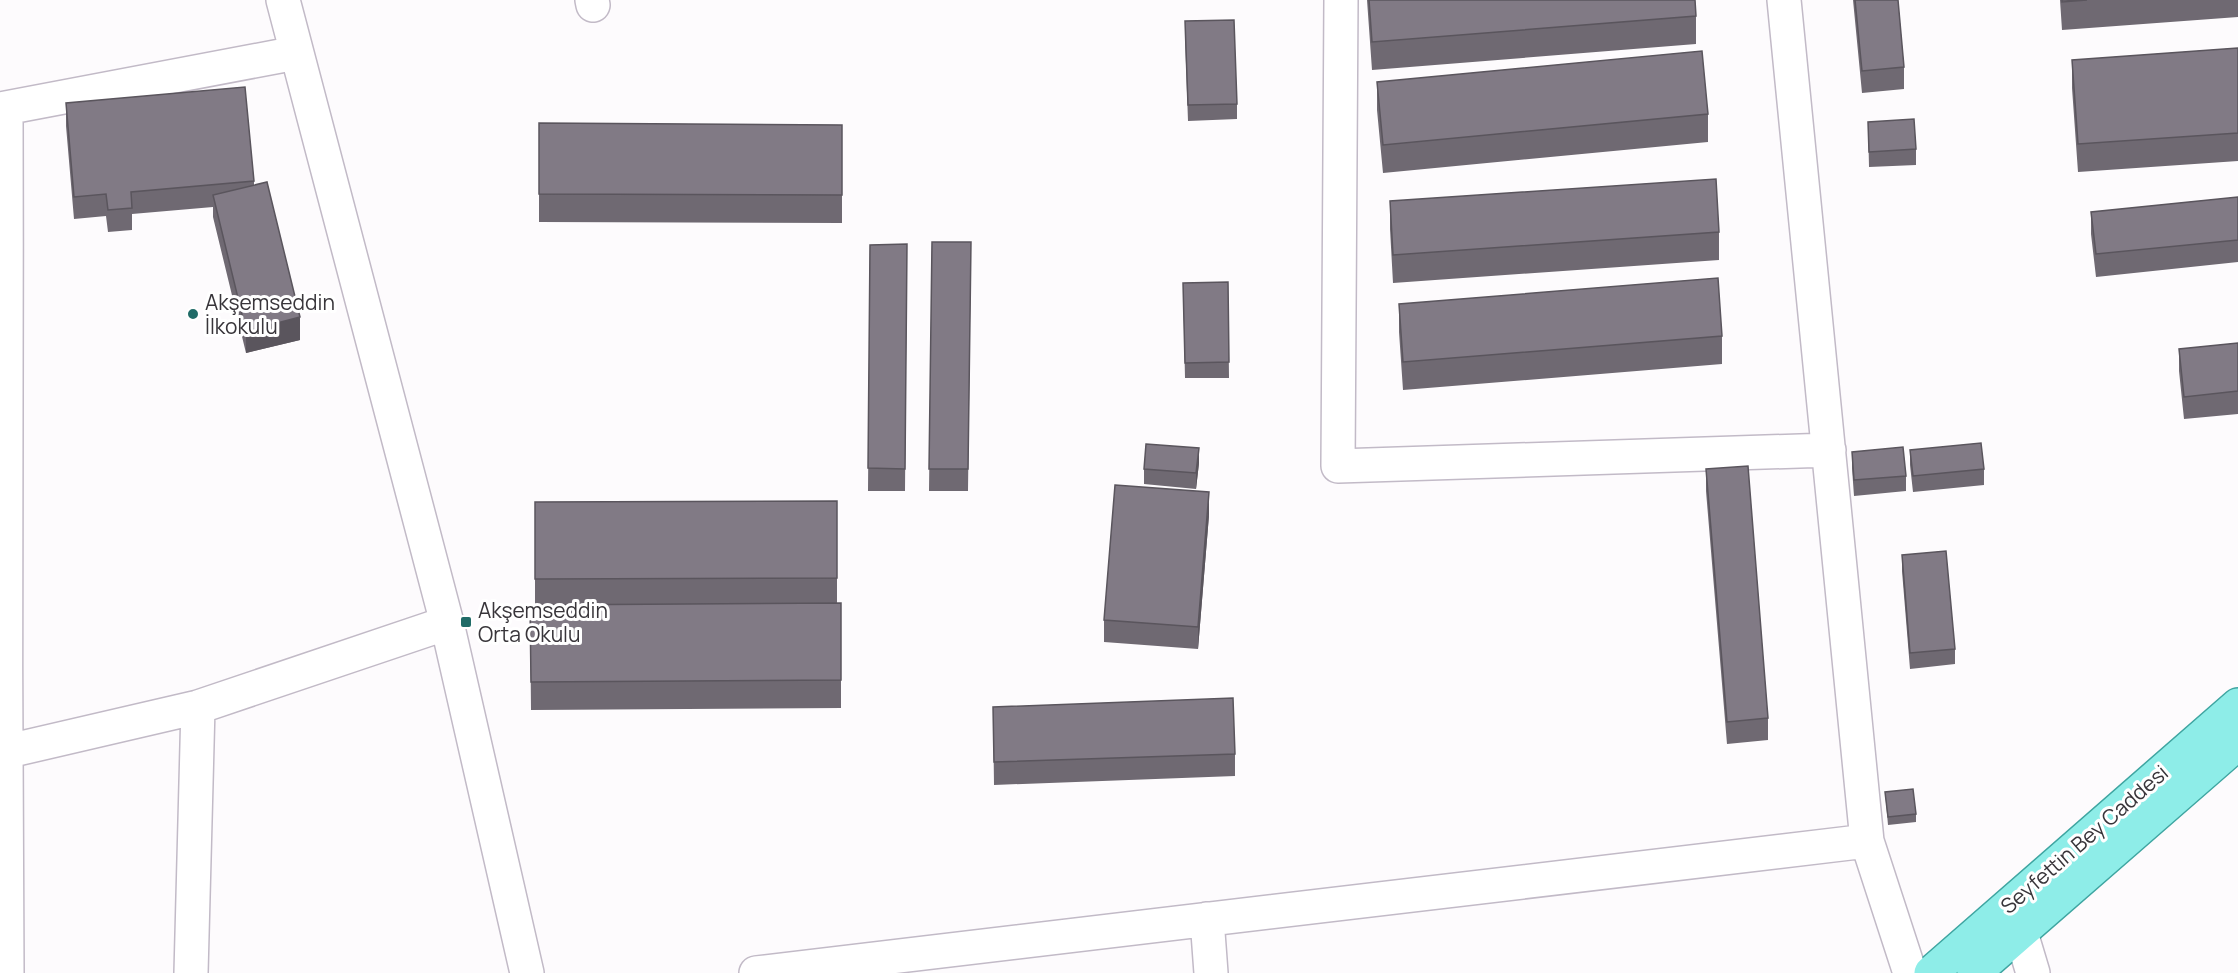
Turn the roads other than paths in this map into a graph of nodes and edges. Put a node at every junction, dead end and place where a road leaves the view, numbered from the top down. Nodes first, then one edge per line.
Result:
1 (283, 0) edge
2 (1341, 0) edge
3 (1784, 0) edge
4 (296, 53) junction
5 (3, 109) edge
6 (1828, 450) junction
7 (3, 513) edge
8 (447, 623) junction
9 (2238, 705) edge
10 (198, 707) junction
11 (2238, 743) edge
12 (2, 753) edge
13 (1867, 841) junction
14 (1207, 919) junction
15 (2021, 933) junction
16 (7, 973) edge
17 (191, 973) edge
18 (527, 973) edge
19 (756, 973) edge
20 (1211, 973) edge
21 (1910, 973) edge
22 (1930, 973) edge
23 (1974, 973) edge
24 (2033, 973) edge

1 - 4 street
2 - 6 street
3 - 6 street
4 - 5 street
4 - 8 street
5 - 7 street
6 - 13 street
7 - 12 street
8 - 10 street
8 - 18 street
9 - 22 main road, Seyfettin Bey Caddesi
10 - 12 street
10 - 17 street
11 - 15 main road, Seyfettin Bey Caddesi
12 - 16 street
13 - 14 street
13 - 21 street
14 - 19 street
14 - 20 street
15 - 23 main road, Seyfettin Bey Caddesi
15 - 24 street

